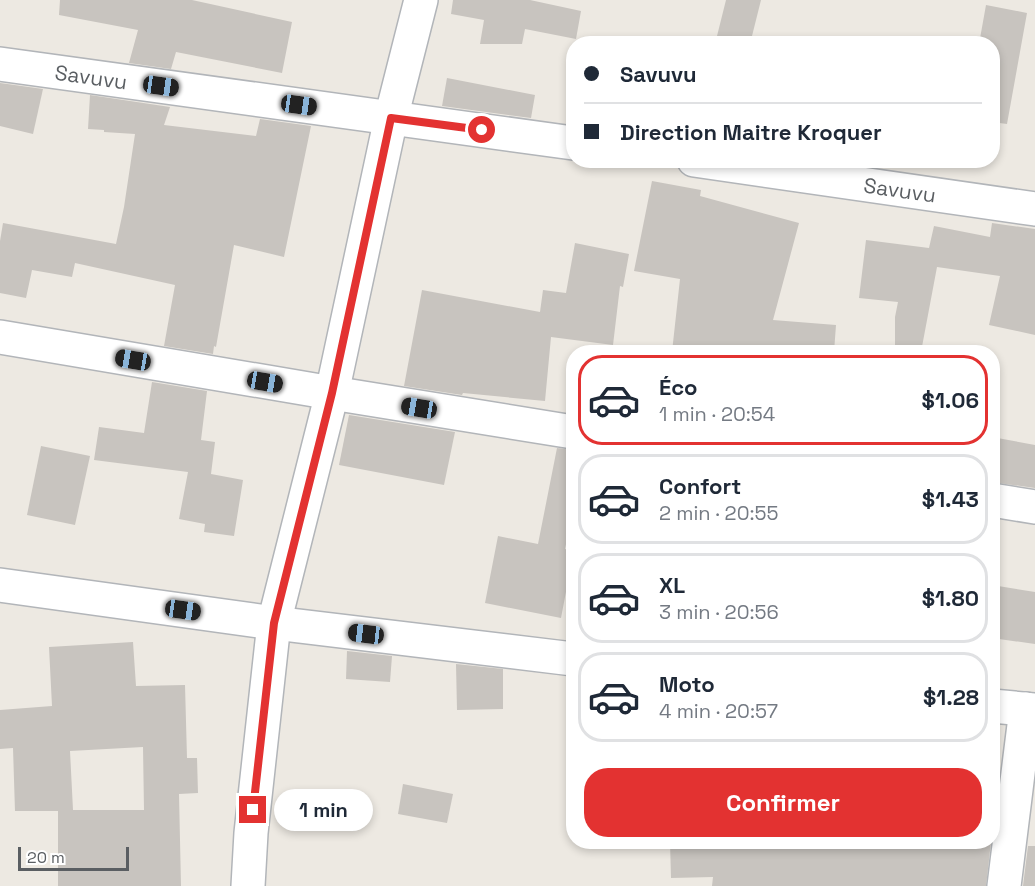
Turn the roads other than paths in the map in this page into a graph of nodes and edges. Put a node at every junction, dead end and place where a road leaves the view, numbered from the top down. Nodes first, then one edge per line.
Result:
1 (421, 0) edge
2 (0, 64) edge
3 (391, 118) junction
4 (566, 142) edge
5 (750, 168) edge
6 (1035, 209) edge
7 (0, 337) edge
8 (332, 393) junction
9 (566, 431) edge
10 (1000, 501) edge
11 (1035, 507) edge
12 (0, 585) edge
13 (274, 623) junction
14 (566, 658) edge
15 (1000, 707) edge
16 (1031, 709) edge
17 (248, 886) edge
18 (1004, 886) edge

1 - 3 street
2 - 3 street, Savuvu
3 - 4 street, Savuvu
3 - 8 street
5 - 6 street, Savuvu
7 - 8 street
8 - 9 street
8 - 13 street
10 - 11 street
12 - 13 street
13 - 14 street
13 - 17 street
15 - 16 street
16 - 18 street

